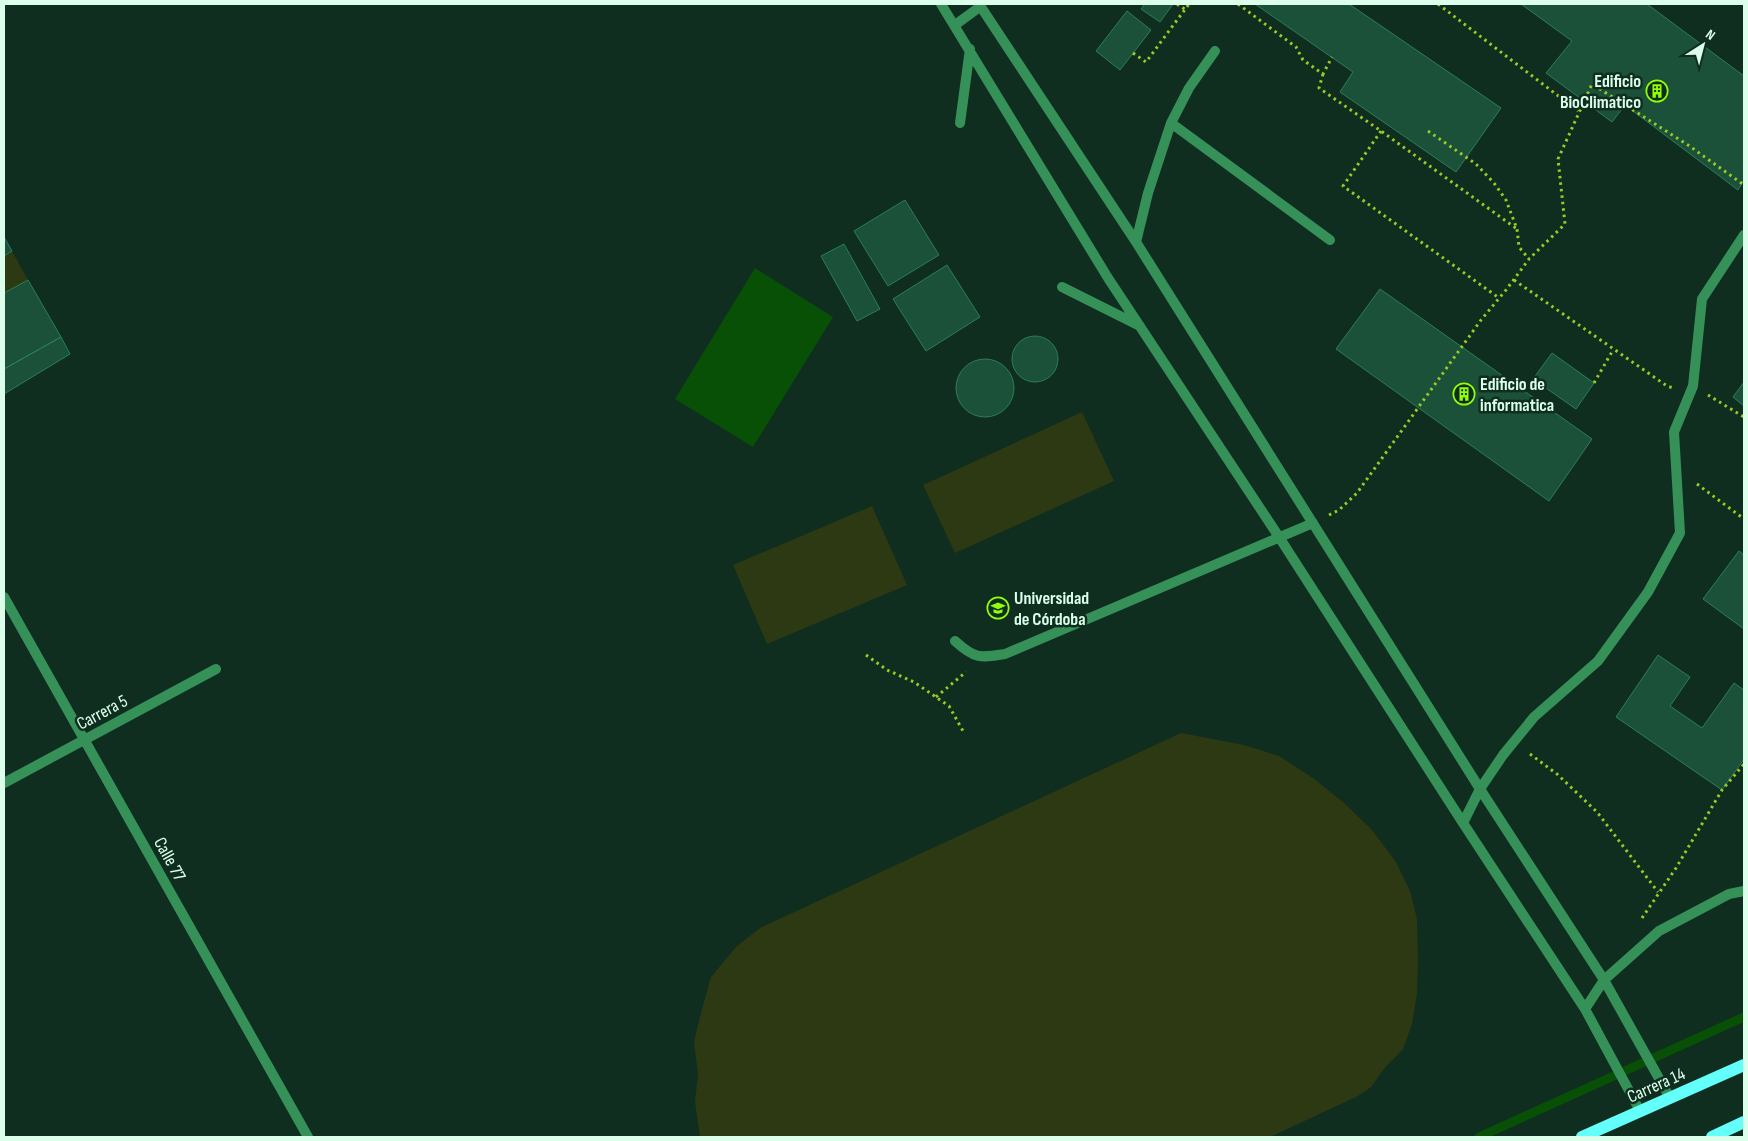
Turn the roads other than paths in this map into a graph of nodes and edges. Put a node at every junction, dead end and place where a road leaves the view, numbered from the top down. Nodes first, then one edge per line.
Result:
1 (941, 4) edge
2 (980, 5) edge
3 (955, 25) junction
4 (970, 49) junction
5 (1215, 51) dead end
6 (960, 123) dead end
7 (1170, 123) junction
8 (1744, 235) edge
9 (1330, 240) dead end
10 (1136, 242) junction
11 (1062, 288) dead end
12 (1140, 326) junction
13 (1313, 523) junction
14 (1279, 537) junction
15 (4, 597) edge
16 (955, 641) dead end
17 (216, 669) dead end
18 (84, 740) junction
19 (4, 783) edge
20 (1480, 789) junction
21 (1463, 824) junction
22 (1744, 891) edge
23 (1604, 980) junction
24 (1585, 1009) junction
25 (1744, 1065) edge
26 (1670, 1098) junction
27 (1640, 1111) junction
28 (1744, 1122) edge
29 (308, 1137) edge
30 (1582, 1137) edge
31 (1712, 1137) edge

1 - 3 street
2 - 3 street
2 - 10 street
3 - 4 street
4 - 6 street
4 - 12 street
5 - 7 street
7 - 9 street
7 - 10 street
8 - 20 street
10 - 13 street
11 - 12 street
12 - 14 street
13 - 14 street
13 - 20 street
14 - 16 street
14 - 21 street
15 - 18 street, Calle 77
17 - 18 street, Carrera 5
18 - 19 street, Carrera 5
18 - 29 street, Calle 77
20 - 21 street
20 - 23 street
21 - 24 street
22 - 23 street
23 - 24 street
23 - 26 street
24 - 27 street
25 - 26 main road, Carrera 14
26 - 27 main road, Carrera 14
27 - 30 main road, Carrera 14
28 - 31 main road

